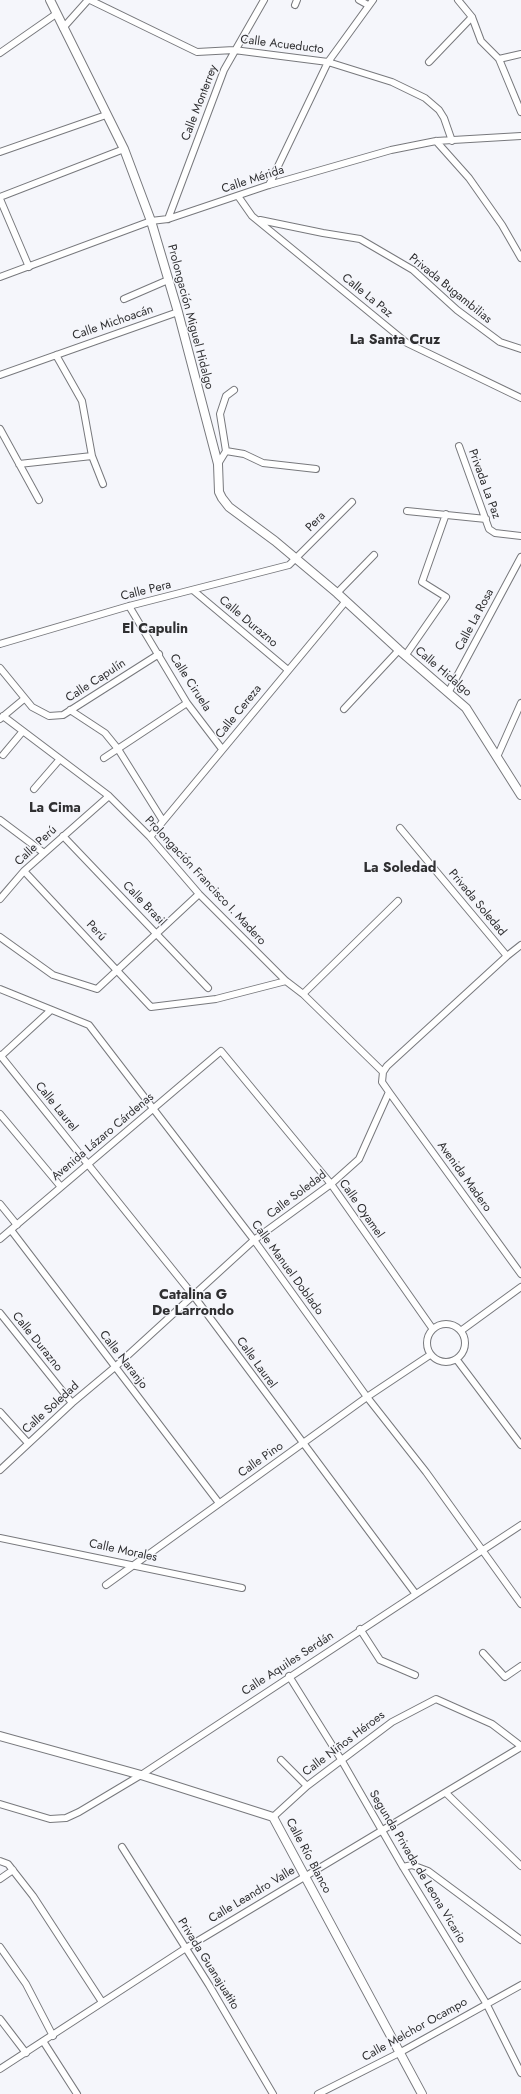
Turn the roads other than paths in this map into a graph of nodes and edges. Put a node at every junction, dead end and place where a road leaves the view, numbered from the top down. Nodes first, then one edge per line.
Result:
1 (50, 0) edge
2 (89, 0) edge
3 (109, 0) edge
4 (264, 0) edge
5 (359, 0) edge
6 (458, 0) edge
7 (370, 3) edge
8 (105, 6) junction
9 (56, 14) junction
10 (472, 17) junction
11 (63, 28) junction
12 (234, 50) junction
13 (0, 53) edge
14 (521, 54) edge
15 (499, 59) junction
16 (328, 62) junction
17 (429, 62) dead end
18 (521, 112) edge
19 (106, 115) junction
20 (521, 135) edge
21 (436, 141) junction
22 (452, 141) junction
23 (124, 149) junction
24 (0, 152) edge
25 (269, 186) junction
26 (238, 196) junction
27 (0, 198) edge
28 (252, 216) junction
29 (168, 219) junction
30 (151, 221) junction
31 (521, 258) edge
32 (29, 267) junction
33 (0, 277) edge
34 (168, 280) junction
35 (124, 299) dead end
36 (178, 312) junction
37 (521, 348) edge
38 (56, 355) junction
39 (0, 375) edge
40 (234, 390) dead end
41 (521, 398) edge
42 (0, 429) edge
43 (459, 446) dead end
44 (226, 451) junction
45 (92, 456) junction
46 (19, 464) junction
47 (218, 464) junction
48 (316, 469) dead end
49 (103, 484) dead end
50 (39, 500) dead end
51 (352, 502) dead end
52 (407, 511) dead end
53 (446, 514) junction
54 (486, 520) junction
55 (521, 536) edge
56 (374, 555) dead end
57 (296, 558) junction
58 (521, 558) edge
59 (194, 591) junction
60 (337, 593) junction
61 (346, 601) junction
62 (129, 606) junction
63 (0, 644) edge
64 (398, 650) junction
65 (158, 654) junction
66 (406, 656) junction
67 (0, 668) edge
68 (288, 670) junction
69 (448, 693) junction
70 (24, 699) junction
71 (188, 703) junction
72 (521, 703) edge
73 (344, 709) dead end
74 (70, 710) junction
75 (1, 717) edge
76 (23, 731) junction
77 (118, 749) junction
78 (222, 749) junction
79 (3, 755) dead end
80 (497, 757) junction
81 (104, 758) dead end
82 (60, 759) junction
83 (34, 789) dead end
84 (521, 795) edge
85 (109, 796) junction
86 (0, 820) edge
87 (163, 821) junction
88 (400, 828) dead end
89 (63, 836) junction
90 (150, 837) junction
91 (44, 853) junction
92 (24, 871) junction
93 (199, 894) junction
94 (0, 899) edge
95 (398, 901) dead end
96 (156, 933) junction
97 (0, 937) edge
98 (521, 945) edge
99 (507, 956) junction
100 (117, 970) junction
101 (286, 981) junction
102 (208, 988) dead end
103 (0, 989) edge
104 (303, 994) junction
105 (51, 1010) junction
106 (221, 1052) joint
107 (0, 1055) edge
108 (383, 1072) junction
109 (389, 1092) junction
110 (153, 1109) junction
111 (0, 1114) edge
112 (88, 1164) junction
113 (331, 1184) junction
114 (61, 1187) junction
115 (0, 1204) edge
116 (17, 1225) junction
117 (11, 1230) junction
118 (0, 1240) edge
119 (254, 1240) junction
120 (521, 1274) edge
121 (521, 1287) edge
122 (193, 1295) junction
123 (0, 1314) edge
124 (432, 1328) junction
125 (462, 1330) junction
126 (430, 1356) junction
127 (457, 1360) junction
128 (115, 1366) junction
129 (367, 1397) junction
130 (72, 1403) junction
131 (0, 1412) edge
132 (28, 1443) junction
133 (302, 1444) junction
134 (521, 1445) edge
135 (0, 1470) edge
136 (219, 1503) junction
137 (521, 1525) edge
138 (0, 1538) edge
139 (481, 1550) junction
140 (133, 1565) junction
141 (106, 1586) dead end
142 (242, 1588) dead end
143 (416, 1594) junction
144 (521, 1604) edge
145 (360, 1629) junction
146 (484, 1653) dead end
147 (521, 1666) edge
148 (414, 1675) dead end
149 (289, 1676) junction
150 (0, 1736) edge
151 (521, 1747) edge
152 (281, 1760) dead end
153 (342, 1761) junction
154 (141, 1775) junction
155 (307, 1786) junction
156 (446, 1793) junction
157 (0, 1804) edge
158 (273, 1816) junction
159 (382, 1831) junction
160 (122, 1847) dead end
161 (0, 1861) edge
162 (521, 1866) edge
163 (402, 1867) junction
164 (13, 1870) junction
165 (305, 1875) junction
166 (0, 1879) edge
167 (521, 1940) edge
168 (0, 1947) edge
169 (186, 1948) junction
170 (521, 1985) edge
171 (102, 2002) junction
172 (486, 2003) junction
173 (0, 2019) edge
174 (53, 2036) junction
175 (43, 2041) junction
176 (399, 2052) junction
177 (26, 2053) junction
178 (0, 2069) edge
179 (521, 2073) edge
180 (77, 2094) edge
181 (273, 2094) edge
182 (318, 2094) edge
183 (422, 2094) edge

1 - 9 street, Prolongación Miguel Hidalgo
2 - 8 street, Calle Acueducto
2 - 11 street
3 - 8 street
4 - 12 street, Calle Monterrey
5 - 7 street
6 - 10 street
7 - 16 street
8 - 12 street, Calle Acueducto
9 - 11 street, Prolongación Miguel Hidalgo
9 - 13 street
10 - 15 street
10 - 17 street
11 - 19 street, Prolongación Miguel Hidalgo
12 - 16 street, Calle Acueducto
12 - 29 street, Calle Monterrey
14 - 15 street
15 - 18 street
16 - 22 street, Calle Acueducto
16 - 25 street
19 - 23 street, Prolongación Miguel Hidalgo
19 - 24 street
20 - 22 street, Calle Mérida
21 - 22 street, Calle Mérida
21 - 25 street, Calle Mérida
21 - 31 street
23 - 27 street
23 - 30 street, Prolongación Miguel Hidalgo
25 - 26 street, Calle Mérida
26 - 28 street, Calle La Paz
26 - 29 street, Calle Mérida
27 - 32 street
28 - 37 street, Privada Bugambilias
28 - 41 street, Calle La Paz
29 - 30 street, Calle Mérida
30 - 32 street, Calle Mérida
30 - 34 street, Prolongación Miguel Hidalgo
32 - 33 street, Calle Mérida
34 - 35 street
34 - 36 street, Prolongación Miguel Hidalgo
36 - 38 street, Calle Michoacán
36 - 47 street, Prolongación Miguel Hidalgo
38 - 39 street, Calle Michoacán
38 - 45 street
40 - 44 street
42 - 46 street
43 - 54 street, Privada La Paz
44 - 47 street
44 - 48 street
45 - 46 street
45 - 49 street
46 - 50 street
47 - 57 street, Prolongación Miguel Hidalgo
51 - 57 street, Pera
52 - 53 street
53 - 54 street
53 - 66 street
54 - 55 street, Privada La Paz
56 - 60 street
57 - 59 street, Calle Pera
57 - 60 street, Prolongación Miguel Hidalgo
58 - 69 street, Calle La Rosa
59 - 62 street, Calle Pera
59 - 68 street, Calle Durazno
60 - 61 street, Prolongación Miguel Hidalgo
61 - 64 street, Calle Hidalgo
61 - 68 street, Calle Cereza
62 - 63 street, Calle Pera
62 - 65 street, Calle Ciruela
64 - 66 street, Calle Hidalgo
64 - 73 street
65 - 71 street, Calle Ciruela
65 - 74 street, Calle Capulín
66 - 69 street, Calle Hidalgo
67 - 70 street
68 - 78 street, Calle Cereza
69 - 80 street, Calle Hidalgo
70 - 74 street, Calle Capulín
70 - 75 street
71 - 77 street
71 - 78 street, Calle Ciruela
72 - 80 street
74 - 77 street
75 - 76 street, Prolongación Francisco I. Madero
76 - 79 street
76 - 82 street, Prolongación Francisco I. Madero
77 - 81 street
77 - 87 street
78 - 87 street, Calle Cereza
80 - 84 street, Calle Hidalgo
82 - 83 street
82 - 85 street, Prolongación Francisco I. Madero
85 - 89 street, Calle Perú
85 - 90 street, Prolongación Francisco I. Madero
86 - 91 street
87 - 90 street, Calle Cereza
88 - 99 street, Privada Soledad
89 - 91 street, Calle Perú
89 - 96 street, Calle Brasil
90 - 93 street, Prolongación Francisco I. Madero
91 - 92 street, Calle Perú
92 - 94 street, Calle Perú
92 - 100 street, Perú
93 - 96 street
93 - 101 street, Prolongación Francisco I. Madero
95 - 104 street
96 - 100 street
96 - 102 street, Calle Brasil
97 - 100 street
98 - 99 street
99 - 108 street
100 - 101 street, Perú
101 - 104 street, Prolongación Francisco I. Madero
103 - 105 street, Calle Manuel Doblado
104 - 108 street, Prolongación Francisco I. Madero
105 - 107 street
105 - 110 street, Calle Manuel Doblado
106 - 110 street, Avenida Lázaro Cárdenas
106 - 113 street, Calle Oyamel
107 - 112 street, Calle Laurel
108 - 109 street
109 - 113 street, Calle Soledad
109 - 120 street, Avenida Madero
110 - 112 street, Avenida Lázaro Cárdenas
110 - 119 street, Calle Manuel Doblado
111 - 114 street
112 - 114 street, Avenida Lázaro Cárdenas
112 - 122 street, Calle Laurel
113 - 119 street, Calle Soledad
113 - 124 street, Calle Oyamel
114 - 116 street, Avenida Lázaro Cárdenas
115 - 116 street
116 - 117 street, Avenida Lázaro Cárdenas
117 - 118 street, Avenida Lázaro Cárdenas
117 - 128 street, Calle Naranjo
119 - 122 street, Calle Soledad
119 - 129 street, Calle Manuel Doblado
121 - 125 street
122 - 128 street, Calle Soledad
122 - 133 street, Calle Laurel
123 - 130 street, Calle Durazno
124 - 125 street
124 - 126 street
125 - 127 street
126 - 127 street
126 - 129 street, Calle Pino
127 - 134 street
128 - 130 street, Calle Soledad
128 - 136 street, Calle Naranjo
129 - 133 street, Calle Pino
129 - 139 street, Calle Manuel Doblado
130 - 132 street, Calle Soledad
131 - 132 street
132 - 135 street, Calle Soledad
133 - 136 street, Calle Pino
133 - 143 street, Calle Laurel
136 - 140 street, Calle Pino
137 - 139 street, Calle Aquiles Serdán
138 - 140 street, Calle Morales
139 - 143 street, Calle Aquiles Serdán
139 - 144 street, Calle Manuel Doblado
140 - 141 street, Calle Pino
140 - 142 street, Calle Morales
143 - 145 street, Calle Aquiles Serdán
145 - 148 street
145 - 149 street, Calle Aquiles Serdán
146 - 147 street
149 - 153 street, Segunda Privada de Leona Vicario
149 - 154 street, Calle Aquiles Serdán
150 - 154 street, Calle Río Blanco
151 - 153 street, Calle Niños Héroes
151 - 156 street, Calle Leandro Valle
152 - 155 street
153 - 155 street, Calle Niños Héroes
153 - 159 street, Segunda Privada de Leona Vicario
154 - 157 street, Calle Aquiles Serdán
154 - 158 street, Calle Río Blanco
155 - 158 street, Calle Niños Héroes
156 - 159 street, Calle Leandro Valle
156 - 162 street
158 - 165 street, Calle Río Blanco
159 - 163 street, Segunda Privada de Leona Vicario
159 - 165 street, Calle Leandro Valle
160 - 169 street, Privada Guanajuatito
161 - 164 street
163 - 167 street
163 - 172 street, Segunda Privada de Leona Vicario
164 - 166 street
164 - 171 street
165 - 169 street, Calle Leandro Valle
165 - 176 street, Calle Río Blanco
168 - 174 street
169 - 171 street, Calle Leandro Valle
169 - 181 street, Privada Guanajuatito
170 - 172 street, Calle Melchor Ocampo
171 - 174 street, Calle Leandro Valle
172 - 176 street, Calle Melchor Ocampo
172 - 179 street, Segunda Privada de Leona Vicario
173 - 177 street
174 - 175 street, Calle Leandro Valle
175 - 177 street, Calle Leandro Valle
175 - 180 street
176 - 182 street, Calle Melchor Ocampo
176 - 183 street, Calle Río Blanco
177 - 178 street, Calle Leandro Valle

